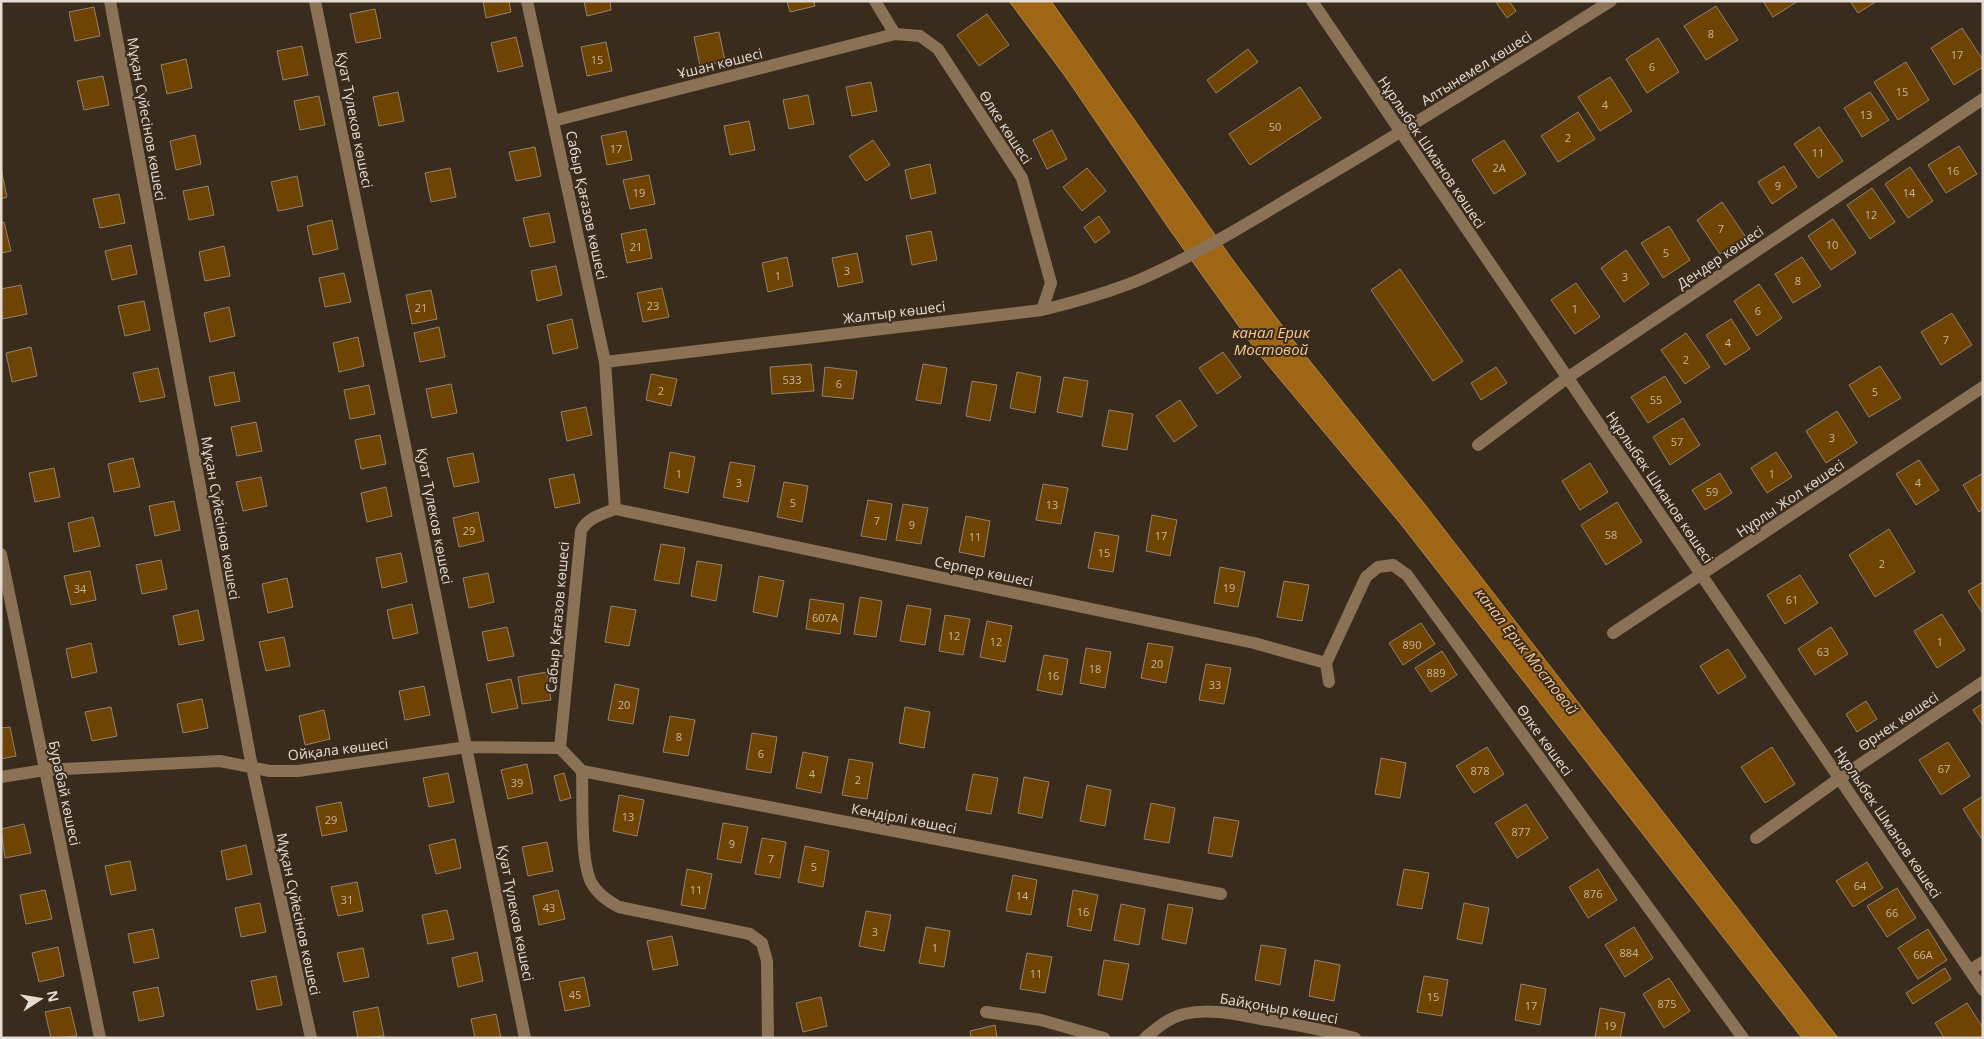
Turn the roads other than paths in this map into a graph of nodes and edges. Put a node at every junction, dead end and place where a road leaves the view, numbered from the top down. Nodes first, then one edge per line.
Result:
1 (110, 1) edge
2 (316, 1) edge
3 (527, 1) edge
4 (875, 1) edge
5 (1312, 1) edge
6 (1611, 1) edge
7 (895, 34) junction
8 (1983, 99) edge
9 (553, 121) junction
10 (1401, 133) junction
11 (1178, 262) joint
12 (1042, 310) junction
13 (605, 362) junction
14 (1567, 378) junction
15 (1983, 388) edge
16 (1478, 445) dead end
17 (615, 508) junction
18 (1, 554) edge
19 (1701, 575) junction
20 (1613, 633) dead end
21 (1326, 663) junction
22 (1329, 682) dead end
23 (1983, 682) edge
24 (467, 747) junction
25 (560, 748) junction
26 (252, 767) junction
27 (45, 770) junction
28 (582, 771) junction
29 (1, 777) edge
30 (1840, 778) junction
31 (1756, 838) dead end
32 (1221, 894) dead end
33 (1983, 962) edge
34 (1970, 970) junction
35 (1983, 990) edge
36 (986, 1012) dead end
37 (100, 1038) edge
38 (311, 1038) edge
39 (525, 1038) edge
40 (768, 1038) edge
41 (1104, 1038) edge
42 (1145, 1038) edge
43 (1355, 1038) edge
44 (1743, 1038) edge

1 - 26 street, Мұқан Сүйесінов көшесі
2 - 24 street, Қуат Түлеков көшесі
3 - 9 street, Сабыр Қағазов көшесі
4 - 7 street
5 - 10 street, Нұрлыбек Шманов көшесі
6 - 10 street, Алтынемел көшесі
7 - 9 street, Ұшан көшесі
7 - 12 street, Өлке көшесі
8 - 14 street, Дендер көшесі
9 - 13 street, Сабыр Қағазов көшесі
10 - 11 street, Алтынемел көшесі
10 - 14 street, Нұрлыбек Шманов көшесі
11 - 12 street, Жалтыр көшесі
12 - 13 street, Жалтыр көшесі
13 - 17 street, Сабыр Қағазов көшесі
14 - 16 street, Дендер көшесі
14 - 19 street, Нұрлыбек Шманов көшесі
15 - 19 street, Нұрлы Жол көшесі
17 - 21 street, Серпер көшесі
17 - 25 street, Сабыр Қағазов көшесі
18 - 27 street, Бурабай көшесi
19 - 20 street, Нұрлы Жол көшесі
19 - 30 street, Нұрлыбек Шманов көшесі
21 - 22 street
21 - 44 street, Өлке көшесі
23 - 30 street, Өрнек көшесі
24 - 25 street, Ойқала көшесі
24 - 26 street, Ойқала көшесі
24 - 39 street, Қуат Түлеков көшесі
25 - 28 street
26 - 27 street, Ойқала көшесі
26 - 38 street, Мұқан Сүйесінов көшесі
27 - 29 street, Ойқала көшесі
27 - 37 street, Бурабай көшесi
28 - 32 street, Кендірлі көшесі
28 - 40 street
30 - 31 street, Өрнек көшесі
30 - 34 street, Нұрлыбек Шманов көшесі
33 - 34 street
34 - 35 street, Нұрлыбек Шманов көшесі
36 - 41 street
42 - 43 street, Байқоңыр көшесi

